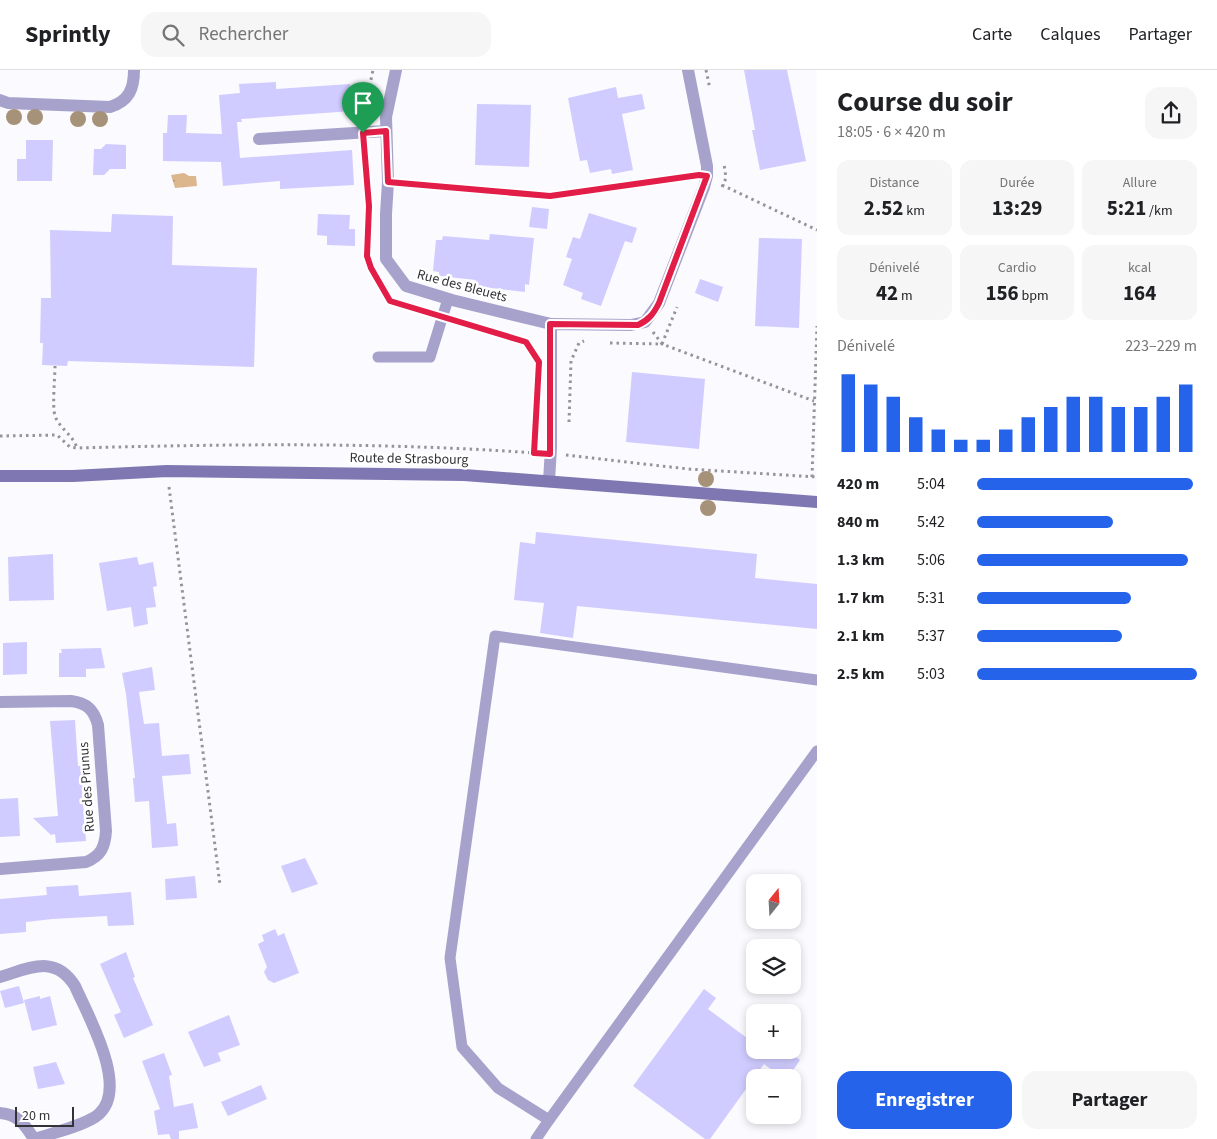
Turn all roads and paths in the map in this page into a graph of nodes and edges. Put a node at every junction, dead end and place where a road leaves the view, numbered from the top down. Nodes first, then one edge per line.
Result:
1 (134, 70) edge
2 (373, 70) edge
3 (396, 70) edge
4 (688, 70) edge
5 (0, 100) edge
6 (386, 131) junction
7 (363, 133) junction
8 (259, 139) dead end
9 (707, 176) junction
10 (388, 182) junction
11 (369, 206) dead end
12 (369, 214) dead end
13 (817, 230) edge
14 (448, 299) junction
15 (442, 317) junction
16 (646, 322) junction
17 (550, 324) junction
18 (817, 326) edge
19 (378, 357) dead end
20 (539, 362) dead end
21 (55, 366) dead end
22 (814, 402) junction
23 (0, 436) edge
24 (535, 444) dead end
25 (77, 448) junction
26 (534, 453) junction
27 (550, 454) junction
28 (815, 456) edge
29 (167, 472) junction
30 (0, 476) edge
31 (812, 476) junction
32 (817, 477) edge
33 (549, 481) junction
34 (817, 502) edge
35 (817, 680) edge
36 (0, 702) edge
37 (817, 751) edge
38 (0, 868) edge
39 (220, 885) dead end
40 (0, 977) edge
41 (0, 1113) edge
42 (549, 1120) junction
43 (35, 1139) edge
44 (536, 1139) edge

1 - 5 street
2 - 7 path
3 - 6 street, Rue des Bleuets
4 - 9 street
6 - 7 street
6 - 10 street, Rue des Bleuets
7 - 8 street
7 - 11 path
9 - 10 path
9 - 13 path
9 - 16 street
10 - 14 street, Rue des Bleuets
12 - 15 path
14 - 15 lane
14 - 17 street, Rue des Bleuets
15 - 19 lane
15 - 20 path
16 - 17 street, Rue des Bleuets
16 - 22 path
17 - 27 street
18 - 22 path
21 - 25 path
22 - 28 path
23 - 25 path
24 - 26 path
25 - 26 path
26 - 27 path
27 - 31 path
27 - 33 street
28 - 31 path
29 - 30 main road, Route de Strasbourg
29 - 33 main road, Route de Strasbourg
29 - 39 path
31 - 32 path
33 - 34 main road, Route de Strasbourg
35 - 42 lane
36 - 38 street, Rue des Prunus
37 - 42 lane
40 - 43 street
41 - 43 street
42 - 44 lane

